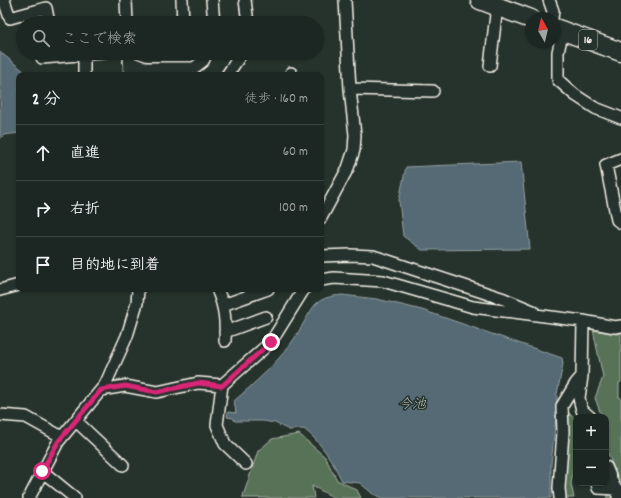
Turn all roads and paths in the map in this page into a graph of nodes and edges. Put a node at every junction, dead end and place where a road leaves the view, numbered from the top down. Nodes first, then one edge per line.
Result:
1 (4, 0) edge
2 (126, 0) edge
3 (182, 0) edge
4 (212, 0) edge
5 (245, 0) edge
6 (345, 0) edge
7 (480, 0) edge
8 (549, 0) edge
9 (497, 6) junction
10 (553, 12) edge
11 (16, 16) edge
12 (17, 16) edge
13 (48, 16) edge
14 (127, 16) edge
15 (183, 16) edge
16 (213, 16) edge
17 (247, 16) edge
18 (525, 17) edge
19 (561, 27) edge
20 (558, 48) edge
21 (621, 52) edge
22 (84, 60) edge
23 (129, 60) edge
24 (133, 60) edge
25 (204, 60) edge
26 (237, 60) edge
27 (490, 66) dead end
28 (84, 72) edge
29 (130, 72) edge
30 (229, 72) edge
31 (350, 89) junction
32 (433, 91) dead end
33 (621, 118) edge
34 (621, 159) edge
35 (324, 212) edge
36 (621, 223) edge
37 (324, 256) edge
38 (324, 280) edge
39 (16, 286) edge
40 (0, 290) edge
41 (138, 292) edge
42 (218, 292) edge
43 (259, 292) edge
44 (302, 292) edge
45 (223, 304) junction
46 (266, 317) dead end
47 (546, 317) junction
48 (583, 321) junction
49 (621, 326) edge
50 (582, 376) junction
51 (222, 386) junction
52 (101, 390) junction
53 (587, 414) edge
54 (0, 415) edge
55 (76, 422) junction
56 (62, 437) junction
57 (246, 464) dead end
58 (123, 465) dead end
59 (42, 471) junction
60 (609, 473) edge
61 (598, 486) edge
62 (619, 493) edge
63 (29, 498) edge
64 (75, 498) edge
65 (560, 498) edge

1 - 11 street
2 - 14 street
3 - 15 street
4 - 16 street
5 - 17 street
6 - 31 street
7 - 9 main road
8 - 10 street
9 - 18 main road
9 - 27 street
12 - 13 street
19 - 21 main road, 16
20 - 33 street
22 - 28 street
23 - 29 street
24 - 25 street
26 - 30 street
31 - 32 street
31 - 35 street
34 - 36 street
37 - 47 street
38 - 47 street
39 - 40 street
41 - 52 street
42 - 45 street
43 - 45 street
44 - 51 street
45 - 46 street
47 - 48 street
48 - 49 street
48 - 50 street
50 - 53 street
50 - 65 street
51 - 52 street
51 - 57 street
52 - 55 street
54 - 56 street
55 - 56 street
55 - 58 street
56 - 59 street
59 - 63 street
59 - 64 street
60 - 62 street
61 - 62 street

